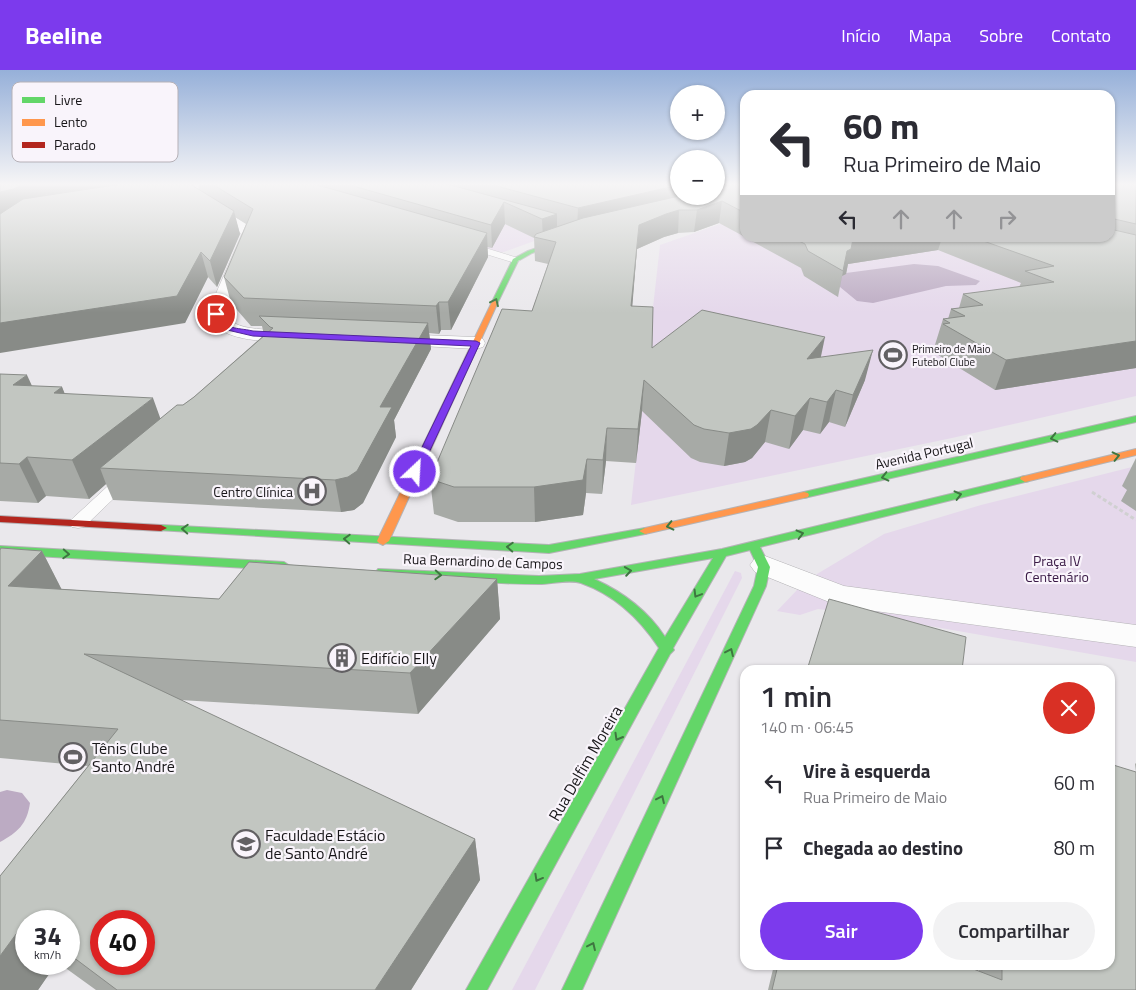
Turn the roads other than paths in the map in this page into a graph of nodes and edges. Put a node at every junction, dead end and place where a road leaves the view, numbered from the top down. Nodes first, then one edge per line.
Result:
1 (242, 227) edge
2 (556, 230) edge
3 (580, 235) joint
4 (457, 242) edge
5 (515, 260) junction
6 (320, 336) edge
7 (378, 339) edge
8 (476, 343) junction
9 (1136, 419) edge
10 (1136, 452) edge
11 (139, 467) edge
12 (0, 519) edge
13 (718, 519) junction
14 (78, 523) junction
15 (383, 541) junction
16 (721, 548) junction
17 (0, 550) edge
18 (759, 555) junction
19 (294, 567) edge
20 (373, 571) edge
21 (580, 578) junction
22 (1136, 636) edge
23 (667, 650) junction
24 (476, 990) edge
25 (572, 990) edge

1 - 6 street
2 - 3 street
3 - 5 main road
4 - 5 lane
8 -> 5 main road
7 - 8 street
8 - 15 main road
9 -> 13 main road, Avenida Portugal
18 -> 10 main road
11 - 14 lane
12 - 14 main road, Rua Bernardino de Campos
13 -> 15 main road, Rua Bernardino de Campos
13 - 18 main road
15 -> 14 main road, Rua Bernardino de Campos
16 - 18 main road, Rua Bernardino de Campos
21 -> 16 main road, Rua Bernardino de Campos
16 -> 23 main road, Rua Delfim Moreira
17 -> 19 main road
18 - 22 street
25 -> 18 main road
20 -> 21 main road, Rua Bernardino de Campos
21 - 23 main road
23 -> 24 main road, Rua Delfim Moreira

